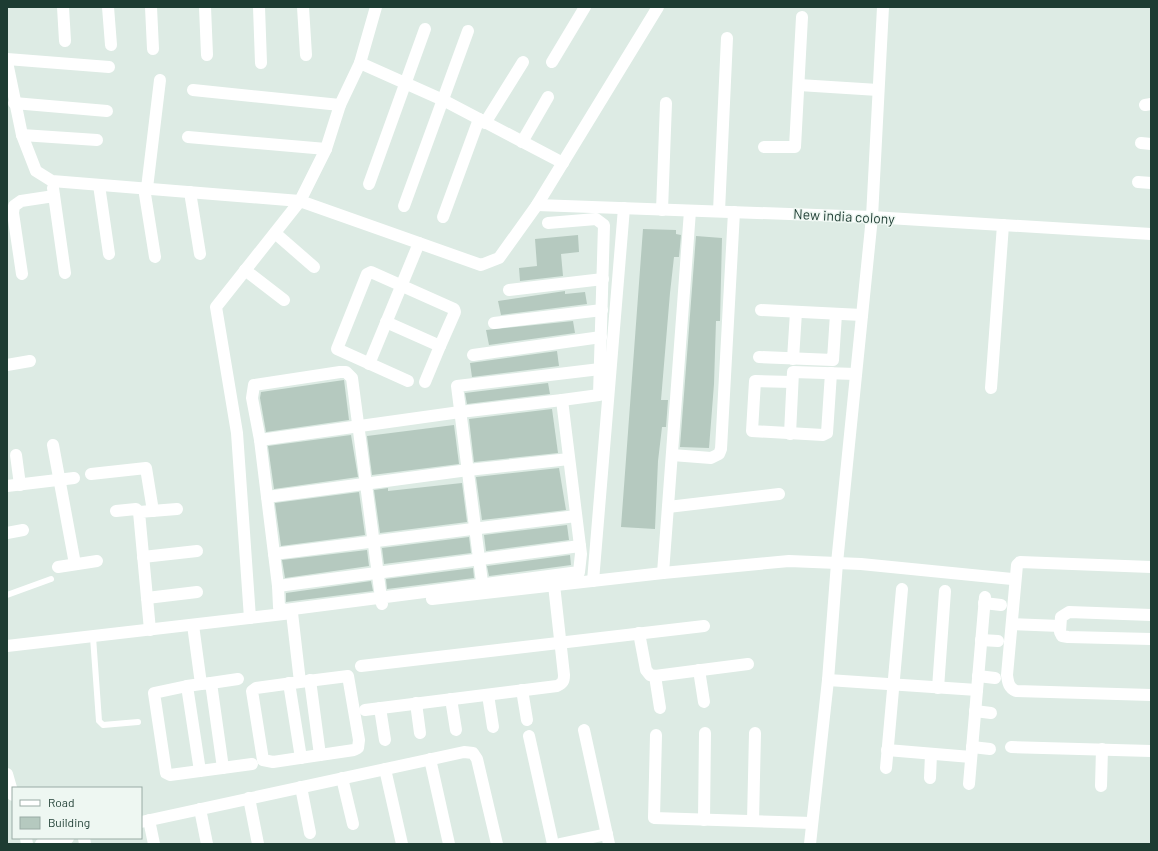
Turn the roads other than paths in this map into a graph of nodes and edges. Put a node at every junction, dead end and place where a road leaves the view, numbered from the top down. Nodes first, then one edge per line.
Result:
1 (63, 7) edge
2 (108, 7) edge
3 (151, 7) edge
4 (205, 7) edge
5 (259, 7) edge
6 (303, 7) edge
7 (376, 7) edge
8 (584, 7) edge
9 (658, 7) edge
10 (882, 7) edge
11 (802, 17) dead end
12 (424, 29) dead end
13 (468, 31) dead end
14 (726, 38) dead end
15 (65, 41) dead end
16 (111, 45) dead end
17 (153, 49) dead end
18 (207, 55) dead end
19 (306, 55) dead end
20 (7, 59) edge
21 (7, 62) edge
22 (523, 62) dead end
23 (552, 62) dead end
24 (261, 63) dead end
25 (360, 63) junction
26 (109, 67) dead end
27 (160, 80) dead end
28 (405, 83) junction
29 (799, 85) junction
30 (193, 90) dead end
31 (878, 90) junction
32 (548, 97) dead end
33 (443, 100) junction
34 (14, 103) junction
35 (666, 103) dead end
36 (340, 105) junction
37 (107, 111) dead end
38 (482, 121) junction
39 (22, 135) junction
40 (188, 137) dead end
41 (98, 140) dead end
42 (522, 142) junction
43 (764, 147) dead end
44 (326, 149) junction
45 (563, 163) junction
46 (52, 181) junction
47 (1138, 182) dead end
48 (1151, 183) edge
49 (368, 184) dead end
50 (99, 185) junction
51 (146, 188) junction
52 (190, 192) junction
53 (54, 196) junction
54 (300, 201) junction
55 (537, 205) junction
56 (404, 206) dead end
57 (624, 208) junction
58 (662, 210) junction
59 (719, 211) junction
60 (690, 212) junction
61 (734, 212) junction
62 (443, 217) dead end
63 (872, 217) junction
64 (548, 223) dead end
65 (1003, 225) junction
66 (275, 233) junction
67 (1151, 234) edge
68 (419, 243) junction
69 (109, 254) dead end
70 (200, 254) dead end
71 (155, 257) dead end
72 (314, 267) dead end
73 (245, 270) junction
74 (65, 273) dead end
75 (22, 274) dead end
76 (603, 279) junction
77 (402, 285) junction
78 (509, 290) dead end
79 (284, 300) dead end
80 (602, 310) junction
81 (761, 310) dead end
82 (796, 312) junction
83 (836, 314) junction
84 (862, 315) junction
85 (386, 322) junction
86 (494, 323) dead end
87 (601, 336) junction
88 (440, 346) junction
89 (474, 355) dead end
90 (759, 357) dead end
91 (793, 359) junction
92 (30, 361) dead end
93 (369, 364) junction
94 (7, 365) edge
95 (600, 370) junction
96 (831, 373) junction
97 (856, 374) junction
98 (408, 381) dead end
99 (425, 382) dead end
100 (792, 382) junction
101 (990, 388) dead end
102 (562, 400) junction
103 (460, 412) junction
104 (359, 426) junction
105 (790, 434) junction
106 (260, 440) junction
107 (53, 445) dead end
108 (16, 455) dead end
109 (672, 455) junction
110 (569, 459) junction
111 (468, 470) junction
112 (91, 474) dead end
113 (74, 478) dead end
114 (59, 480) junction
115 (366, 483) junction
116 (20, 485) junction
117 (7, 486) edge
118 (779, 494) dead end
119 (267, 497) junction
120 (668, 507) junction
121 (177, 509) dead end
122 (116, 511) dead end
123 (153, 511) junction
124 (138, 512) junction
125 (576, 516) junction
126 (475, 529) junction
127 (24, 530) dead end
128 (7, 533) edge
129 (374, 541) junction
130 (580, 546) junction
131 (197, 551) dead end
132 (274, 554) junction
133 (143, 557) junction
134 (479, 560) junction
135 (98, 561) dead end
136 (837, 563) junction
137 (76, 564) junction
138 (58, 567) dead end
139 (1151, 567) edge
140 (378, 572) junction
141 (663, 572) junction
142 (51, 579) dead end
143 (1012, 579) dead end
144 (593, 582) junction
145 (278, 586) junction
146 (554, 586) junction
147 (483, 588) junction
148 (902, 589) dead end
149 (945, 591) dead end
150 (197, 592) dead end
151 (7, 596) edge
152 (147, 598) junction
153 (382, 601) junction
154 (1001, 605) dead end
155 (292, 614) junction
156 (1151, 615) edge
157 (250, 618) junction
158 (1012, 624) junction
159 (193, 625) junction
160 (704, 626) dead end
161 (1060, 626) junction
162 (150, 630) junction
163 (639, 633) junction
164 (93, 637) junction
165 (1151, 639) edge
166 (981, 640) junction
167 (998, 641) dead end
168 (560, 643) junction
169 (7, 646) edge
170 (748, 664) dead end
171 (362, 666) dead end
172 (699, 670) junction
173 (655, 676) junction
174 (978, 676) junction
175 (995, 678) dead end
176 (238, 679) dead end
177 (828, 680) junction
178 (300, 682) junction
179 (206, 684) junction
180 (893, 685) junction
181 (187, 686) junction
182 (938, 688) junction
183 (522, 690) junction
184 (977, 690) junction
185 (488, 694) junction
186 (1151, 695) edge
187 (451, 699) junction
188 (704, 702) dead end
189 (416, 704) junction
190 (380, 708) junction
191 (660, 708) dead end
192 (365, 710) dead end
193 (975, 711) junction
194 (991, 713) dead end
195 (527, 720) dead end
196 (138, 722) dead end
197 (493, 727) dead end
198 (456, 730) dead end
199 (584, 730) dead end
200 (420, 733) dead end
201 (705, 733) dead end
202 (754, 733) dead end
203 (656, 735) dead end
204 (529, 736) dead end
205 (385, 740) dead end
206 (1011, 747) dead end
207 (990, 749) dead end
208 (1102, 749) junction
209 (887, 750) junction
210 (1151, 750) edge
211 (971, 752) junction
212 (931, 754) junction
213 (320, 755) junction
214 (301, 758) junction
215 (430, 759) junction
216 (252, 764) dead end
217 (223, 768) junction
218 (886, 768) dead end
219 (385, 769) junction
220 (200, 771) junction
221 (7, 774) edge
222 (342, 778) junction
223 (930, 778) dead end
224 (969, 784) dead end
225 (1101, 786) dead end
226 (300, 787) junction
227 (12, 792) edge
228 (249, 798) junction
229 (200, 809) junction
230 (704, 820) junction
231 (145, 821) edge
232 (753, 821) junction
233 (812, 823) junction
234 (353, 824) dead end
235 (310, 834) dead end
236 (64, 839) edge
237 (608, 839) edge
238 (41, 844) edge
239 (154, 844) edge
240 (207, 844) edge
241 (258, 844) edge
242 (402, 844) edge
243 (449, 844) edge
244 (497, 844) edge
245 (553, 844) edge
246 (560, 844) edge
247 (810, 844) edge

1 - 15 street
2 - 16 street
3 - 17 street
4 - 18 street
5 - 24 street
6 - 19 street
7 - 25 street
8 - 23 street
9 - 45 street
10 - 31 street
11 - 29 street
12 - 28 street
13 - 33 street
14 - 59 street
20 - 26 street
21 - 34 street
22 - 38 street
25 - 28 street
25 - 36 street
27 - 51 street
28 - 33 street
28 - 49 street
29 - 31 street
29 - 43 street
30 - 36 street
31 - 63 street
32 - 42 street
33 - 38 street
33 - 56 street
34 - 37 street
34 - 39 street
35 - 58 street
36 - 44 street
38 - 42 street
38 - 62 street
39 - 41 street
39 - 46 street
40 - 44 street
42 - 45 street
44 - 54 street
45 - 55 street
46 - 50 street
46 - 53 street
47 - 48 street
50 - 51 street
50 - 69 street
51 - 52 street
51 - 71 street
52 - 54 street
52 - 70 street
53 - 74 street
53 - 75 street
54 - 66 street
54 - 68 street
55 - 57 street, New india colony
55 - 68 street
57 - 58 street, New india colony
57 - 144 street
58 - 60 street, New india colony
59 - 60 street, New india colony
59 - 61 street, New india colony
60 - 109 street
61 - 63 street, New india colony
61 - 109 street
63 - 65 street, New india colony
63 - 84 street
64 - 76 street
65 - 67 street, New india colony
65 - 101 street
66 - 72 street
66 - 73 street
68 - 77 street
73 - 79 street
73 - 157 street
76 - 78 street
76 - 80 street
77 - 85 street
77 - 88 street
77 - 93 street
80 - 86 street
80 - 87 street
81 - 82 street
82 - 83 street
82 - 91 street
83 - 84 street
83 - 91 street
84 - 97 street
85 - 88 street
85 - 93 street
87 - 89 street
87 - 95 street
88 - 99 street
90 - 91 street
92 - 94 street
93 - 98 street
95 - 102 street
95 - 103 street
96 - 97 street
96 - 100 street
96 - 105 street
97 - 136 street
100 - 105 street
100 - 105 street
102 - 103 street
102 - 110 street
103 - 104 street
103 - 111 street
104 - 106 street
104 - 106 street
104 - 115 street
106 - 119 street
107 - 114 street
108 - 116 street
109 - 120 street
110 - 111 street
110 - 125 street
111 - 115 street
111 - 126 street
112 - 123 street
113 - 114 street
114 - 116 street
114 - 137 street
115 - 119 street
115 - 129 street
116 - 117 street
118 - 120 street
119 - 132 street
120 - 141 street
121 - 123 street
122 - 124 street
123 - 124 street
124 - 133 street
125 - 126 street
125 - 130 street
126 - 129 street
126 - 134 street
127 - 128 street
129 - 132 street
129 - 140 street
130 - 134 street
130 - 147 street
131 - 133 street
132 - 145 street
133 - 152 street
134 - 140 street
134 - 147 street
135 - 137 street
136 - 141 street
136 - 143 street
136 - 177 street
137 - 138 street
139 - 158 street
140 - 145 street
140 - 153 street
141 - 144 street
142 - 151 lane
144 - 146 street
145 - 153 street
146 - 147 street
146 - 168 street
147 - 153 street
148 - 180 street
149 - 182 street
150 - 152 street
152 - 162 street
153 - 155 street
154 - 166 street
155 - 157 street
155 - 178 street
156 - 161 street
157 - 159 street
158 - 161 street
158 - 186 street
159 - 162 street
159 - 179 street
160 - 163 street
161 - 165 street
162 - 164 street
163 - 168 street
163 - 173 street
164 - 169 street
164 - 196 lane
166 - 167 street
166 - 174 street
168 - 171 street
168 - 183 street
170 - 172 street
172 - 173 street
172 - 188 street
173 - 191 street
174 - 175 street
174 - 184 street
176 - 179 street
177 - 180 street
177 - 233 street
178 - 213 street
178 - 213 street
178 - 214 street
178 - 214 street
179 - 181 street
179 - 217 street
180 - 182 street
180 - 209 street
181 - 220 street
181 - 220 street
182 - 184 street
183 - 185 street
183 - 195 street
184 - 193 street
185 - 187 street
185 - 197 street
187 - 189 street
187 - 198 street
189 - 190 street
189 - 200 street
190 - 192 street
190 - 205 street
193 - 194 street
193 - 211 street
199 - 237 street
201 - 230 street
202 - 232 street
203 - 230 street
204 - 245 street
206 - 208 street
207 - 211 street
208 - 210 street
208 - 225 street
209 - 212 street
209 - 218 street
211 - 212 street
211 - 224 street
212 - 223 street
213 - 214 street
215 - 219 street
215 - 243 street
215 - 244 street
216 - 217 street
217 - 220 street
219 - 222 street
219 - 242 street
221 - 227 street
222 - 226 street
222 - 234 street
226 - 228 street
226 - 235 street
228 - 229 street
228 - 241 street
229 - 231 street
229 - 240 street
230 - 232 street
231 - 239 street
232 - 233 street
233 - 247 street
236 - 238 street
237 - 246 street

